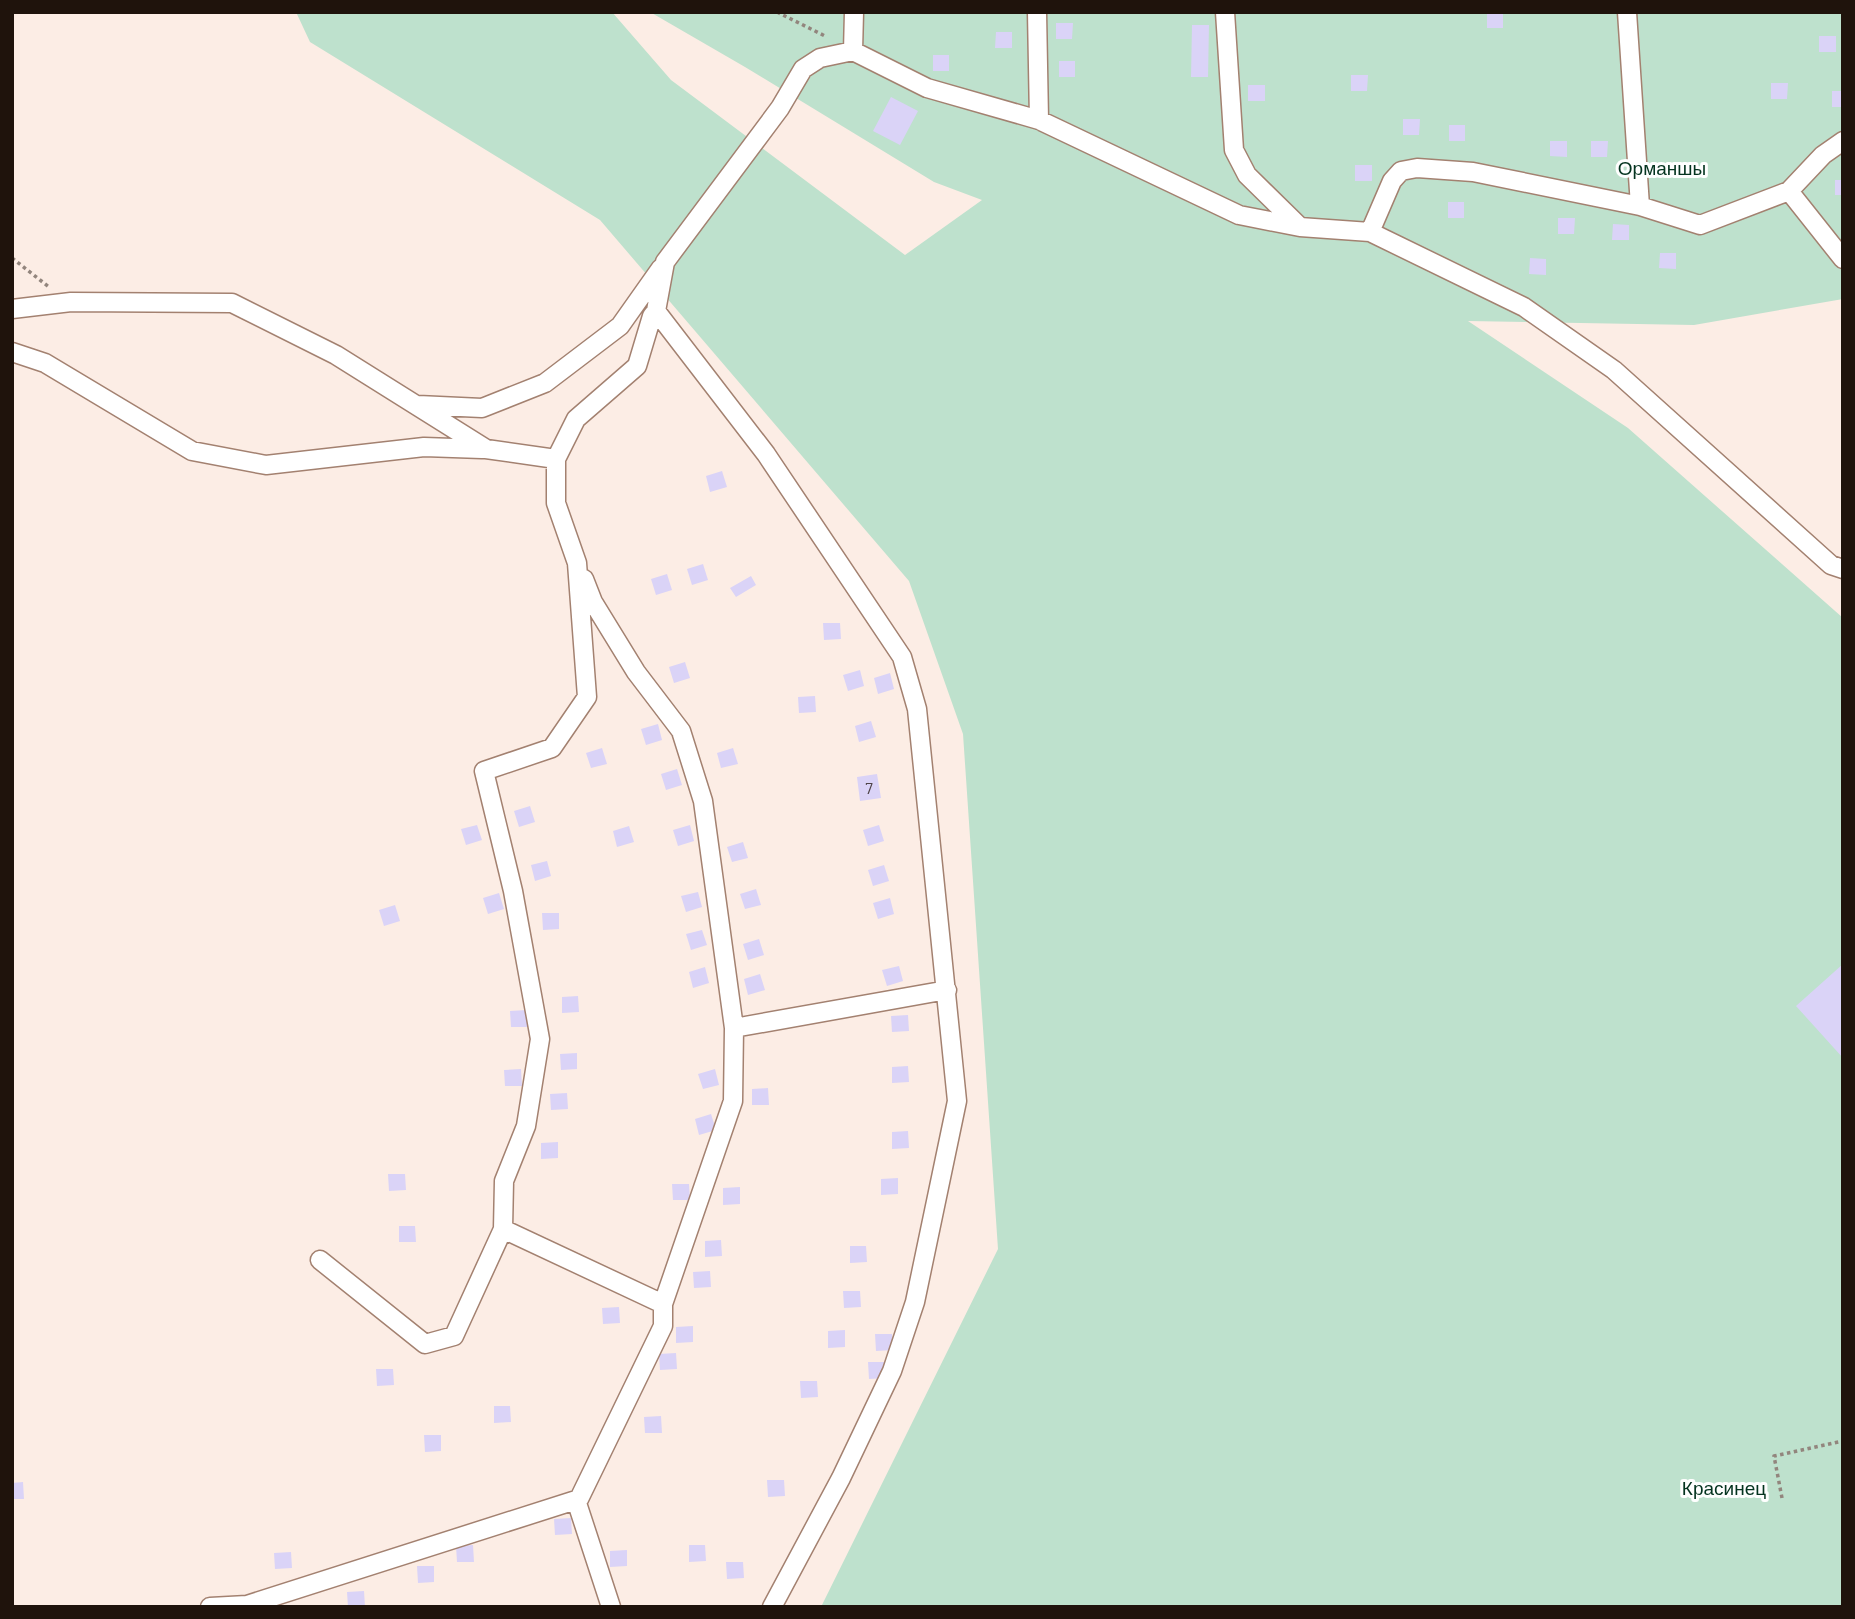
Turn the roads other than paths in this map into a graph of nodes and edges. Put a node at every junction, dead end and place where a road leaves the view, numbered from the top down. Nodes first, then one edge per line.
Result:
1 (855, 12) edge
2 (1037, 12) edge
3 (1226, 12) edge
4 (1627, 12) edge
5 (853, 51) junction
6 (1039, 120) junction
7 (1843, 141) edge
8 (1789, 191) junction
9 (1640, 206) junction
10 (1300, 227) junction
11 (1370, 232) junction
12 (1843, 259) edge
13 (665, 262) junction
14 (12, 309) edge
15 (656, 312) junction
16 (12, 352) edge
17 (415, 405) junction
18 (486, 449) junction
19 (556, 459) junction
20 (577, 563) junction
21 (1843, 569) edge
22 (947, 990) junction
23 (734, 1028) junction
24 (503, 1229) junction
25 (320, 1260) dead end
26 (663, 1304) junction
27 (576, 1500) junction
28 (210, 1607) edge
29 (611, 1607) edge
30 (772, 1607) edge

1 - 5 street
2 - 6 street
3 - 10 street
4 - 9 street
5 - 6 street
5 - 13 street
6 - 10 street
7 - 8 street
8 - 9 street
8 - 12 street
9 - 11 street
10 - 11 street
11 - 21 street
13 - 15 street
13 - 17 street
14 - 17 street
15 - 19 street
15 - 22 street
16 - 18 street
17 - 18 street
18 - 19 street
19 - 20 street
20 - 23 street
20 - 24 street
22 - 23 street
22 - 30 street
23 - 26 street
24 - 25 street
24 - 26 street
26 - 27 street
27 - 28 street
27 - 29 street

